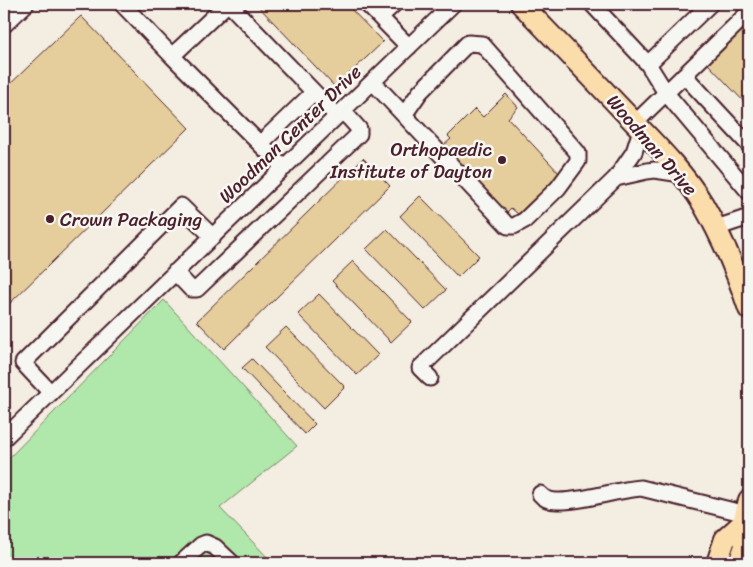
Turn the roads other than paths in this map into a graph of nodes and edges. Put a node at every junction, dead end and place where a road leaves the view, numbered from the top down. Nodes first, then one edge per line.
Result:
1 (26, 4) edge
2 (122, 4) edge
3 (228, 4) edge
4 (367, 4) edge
5 (394, 4) edge
6 (453, 4) edge
7 (521, 4) edge
8 (592, 4) edge
9 (710, 4) edge
10 (749, 12) edge
11 (380, 17) junction
12 (5, 21) edge
13 (409, 47) junction
14 (172, 56) junction
15 (648, 64) junction
16 (684, 75) junction
17 (373, 82) junction
18 (314, 92) junction
19 (666, 93) junction
20 (340, 114) junction
21 (404, 115) junction
22 (638, 126) junction
23 (260, 144) junction
24 (749, 145) edge
25 (284, 168) junction
26 (681, 174) junction
27 (616, 178) junction
28 (749, 192) edge
29 (749, 218) edge
30 (716, 228) junction
31 (213, 237) junction
32 (175, 272) junction
33 (749, 309) edge
34 (430, 378) dead end
35 (51, 393) junction
36 (4, 438) edge
37 (540, 494) dead end
38 (746, 512) edge
39 (182, 563) edge
40 (232, 563) edge
41 (717, 563) edge
42 (739, 563) edge

1 - 12 street
2 - 14 street
3 - 14 street
3 - 18 street
4 - 11 street
5 - 11 street
6 - 13 street, Woodman Center Drive
7 - 22 main road, Woodman Drive
8 - 15 street
9 - 15 street
10 - 16 street
11 - 13 street
13 - 17 street, Woodman Center Drive
14 - 23 street
15 - 19 street
16 - 19 street
16 - 24 street
17 - 20 street, Woodman Center Drive
17 - 21 street
18 - 20 street
18 - 23 street
19 - 22 street
19 - 28 street
20 - 25 street, Woodman Center Drive
20 - 32 street
21 - 21 street
22 - 26 main road, Woodman Drive
22 - 27 street
23 - 25 street
25 - 31 street, Woodman Center Drive
26 - 27 street
26 - 30 main road, Woodman Drive
27 - 34 street
29 - 30 street
30 - 33 main road, Woodman Drive
31 - 32 street, Woodman Center Drive
31 - 35 street
32 - 35 street, Woodman Center Drive
35 - 36 street, Woodman Center Drive
37 - 38 street
38 - 41 main road
38 - 42 main road
39 - 40 street

